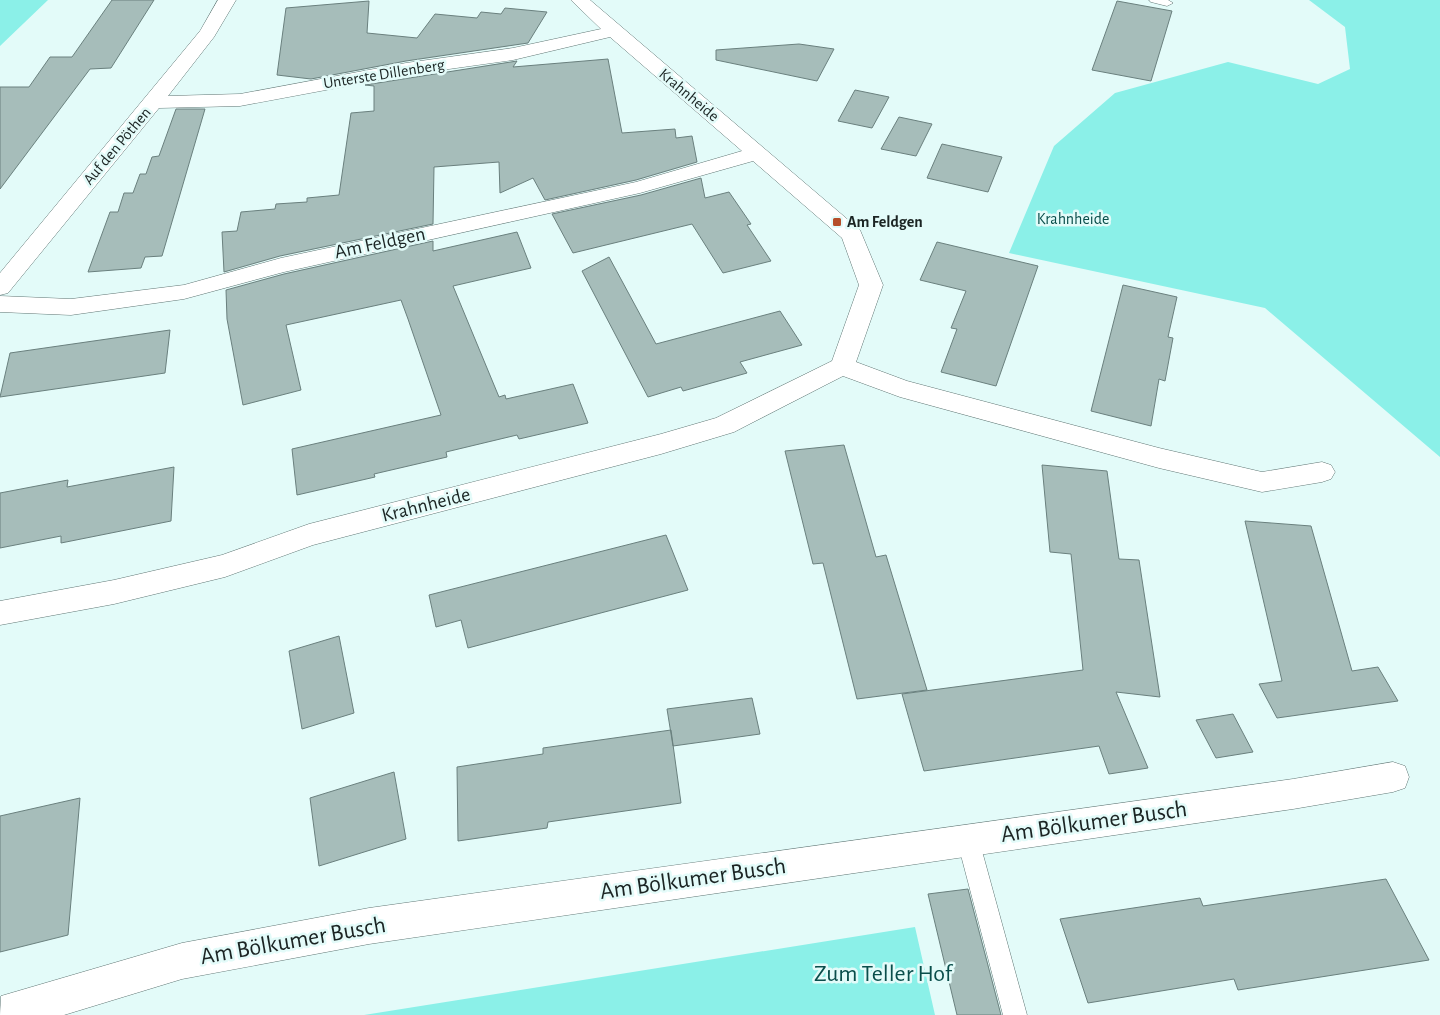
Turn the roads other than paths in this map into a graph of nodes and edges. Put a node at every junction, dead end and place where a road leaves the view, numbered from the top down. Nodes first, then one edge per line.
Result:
1 (227, 0) edge
2 (580, 0) edge
3 (1155, 0) edge
4 (1167, 3) dead end
5 (614, 31) junction
6 (153, 102) junction
7 (757, 153) junction
8 (0, 288) edge
9 (0, 304) edge
10 (842, 366) junction
11 (1322, 472) dead end
12 (0, 613) edge
13 (1393, 777) dead end
14 (968, 840) junction
15 (1, 1015) edge
16 (1015, 1015) edge

1 - 6 street, Auf den Pöthen
2 - 5 street, Krahnheide
3 - 4 lane
5 - 6 street, Unterste Dillenberg
5 - 7 street, Krahnheide
6 - 8 street, Auf den Pöthen
7 - 9 street, Am Feldgen
7 - 10 street, Krahnheide
10 - 11 street
10 - 12 street, Krahnheide
13 - 14 street, Am Bölkumer Busch
14 - 15 street, Am Bölkumer Busch
14 - 16 lane

